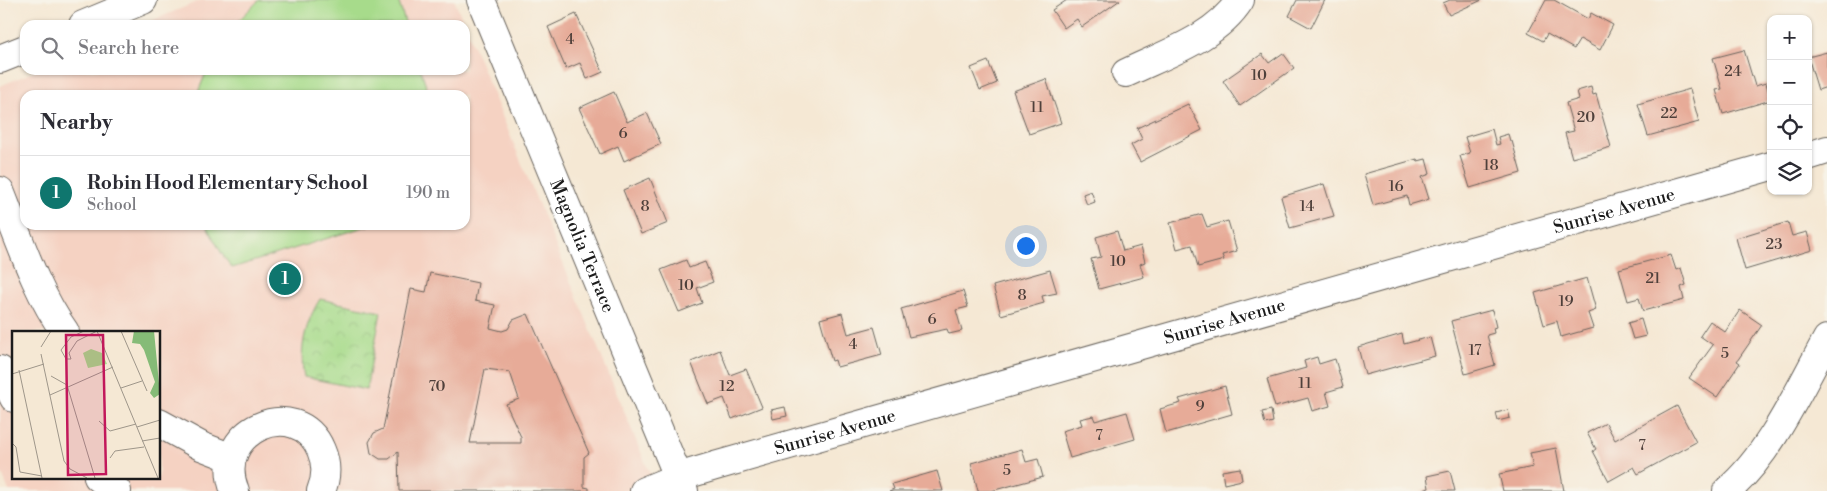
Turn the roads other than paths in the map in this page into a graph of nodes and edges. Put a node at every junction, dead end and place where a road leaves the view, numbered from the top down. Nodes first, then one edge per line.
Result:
1 (143, 0) edge
2 (481, 0) edge
3 (1240, 0) edge
4 (94, 20) edge
5 (20, 51) edge
6 (0, 59) edge
7 (1126, 72) dead end
8 (1827, 150) edge
9 (1812, 155) edge
10 (1767, 167) edge
11 (2, 201) edge
12 (64, 331) edge
13 (1827, 339) edge
14 (0, 370) edge
15 (12, 394) edge
16 (160, 424) edge
17 (232, 458) junction
18 (99, 478) edge
19 (681, 484) edge
20 (117, 491) edge
21 (235, 491) edge
22 (321, 491) edge
23 (644, 491) edge
24 (1727, 491) edge

1 - 4 street
2 - 19 street, Magnolia Terrace
3 - 7 street
5 - 6 street
8 - 9 street
10 - 19 street, Sunrise Avenue
11 - 12 street
13 - 24 street
14 - 15 street
16 - 17 street
17 - 21 street
17 - 22 street
18 - 20 street
19 - 23 street, Sunrise Avenue

